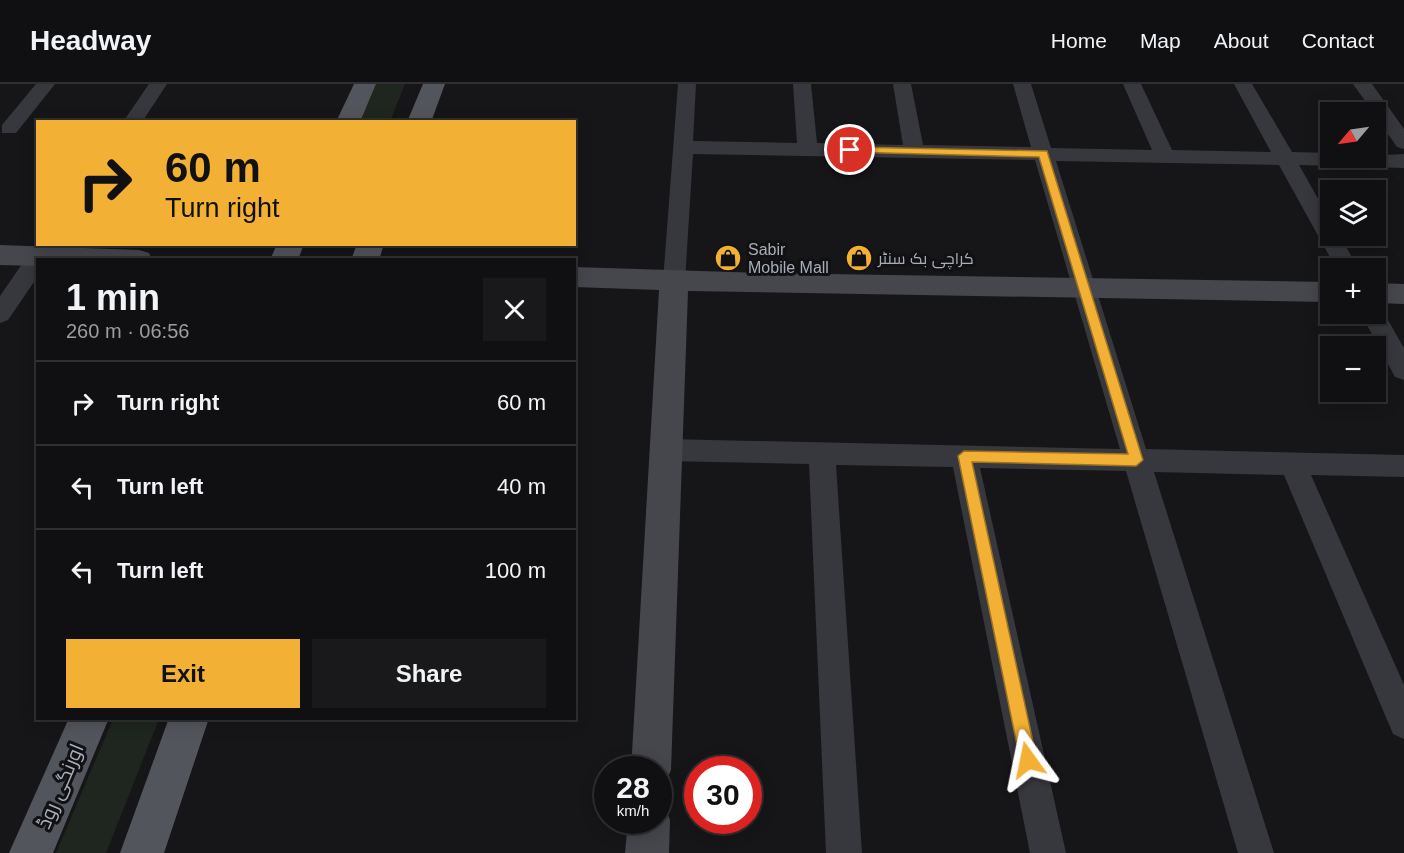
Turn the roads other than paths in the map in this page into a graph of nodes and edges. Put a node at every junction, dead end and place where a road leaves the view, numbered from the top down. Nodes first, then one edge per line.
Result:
1 (46, 84) edge
2 (158, 84) edge
3 (365, 84) edge
4 (434, 84) edge
5 (687, 84) edge
6 (802, 84) edge
7 (902, 84) edge
8 (1022, 84) edge
9 (1132, 84) edge
10 (1243, 84) edge
11 (1362, 84) edge
12 (133, 120) edge
13 (349, 120) edge
14 (420, 120) edge
15 (4, 129) edge
16 (36, 129) edge
17 (1404, 143) edge
18 (683, 147) junction
19 (807, 149) junction
20 (914, 151) junction
21 (1043, 154) junction
22 (1165, 156) junction
23 (1283, 158) junction
24 (1404, 161) edge
25 (43, 251) edge
26 (0, 255) edge
27 (118, 258) edge
28 (1341, 258) edge
29 (36, 261) edge
30 (576, 277) edge
31 (674, 281) junction
32 (1083, 285) junction
33 (1320, 292) edge
34 (1386, 293) edge
35 (1404, 294) edge
36 (0, 314) edge
37 (1379, 324) edge
38 (1404, 370) edge
39 (667, 450) junction
40 (822, 453) junction
41 (964, 456) junction
42 (1136, 460) junction
43 (1293, 464) junction
44 (1404, 466) edge
45 (88, 720) edge
46 (188, 720) edge
47 (1404, 723) edge
48 (652, 756) edge
49 (648, 834) edge
50 (32, 853) edge
51 (142, 853) edge
52 (647, 853) edge
53 (843, 853) edge
54 (1048, 853) edge
55 (1256, 853) edge

1 - 15 street
2 - 12 street
3 - 13 main road
4 - 14 main road
5 - 18 street
6 - 19 street
7 - 20 street
8 - 21 street
9 - 22 street
10 - 23 street
11 - 17 street
15 - 16 street
18 - 19 street
18 - 31 street
19 - 20 street
20 - 21 street
21 - 22 street
21 - 32 street
22 - 23 street
23 - 24 street
23 - 28 street
25 - 26 main road
25 - 27 main road
29 - 36 street
30 - 31 main road
31 - 32 main road
31 - 39 main road
32 - 33 main road
32 - 42 street
34 - 35 main road
37 - 38 street
39 - 40 street
39 - 48 main road
40 - 41 street
40 - 53 street
41 - 42 street
41 - 54 street
42 - 43 street
42 - 55 street
43 - 44 street
43 - 47 street
45 - 50 main road, اورنگی روڈ
46 - 51 main road
49 - 52 main road

